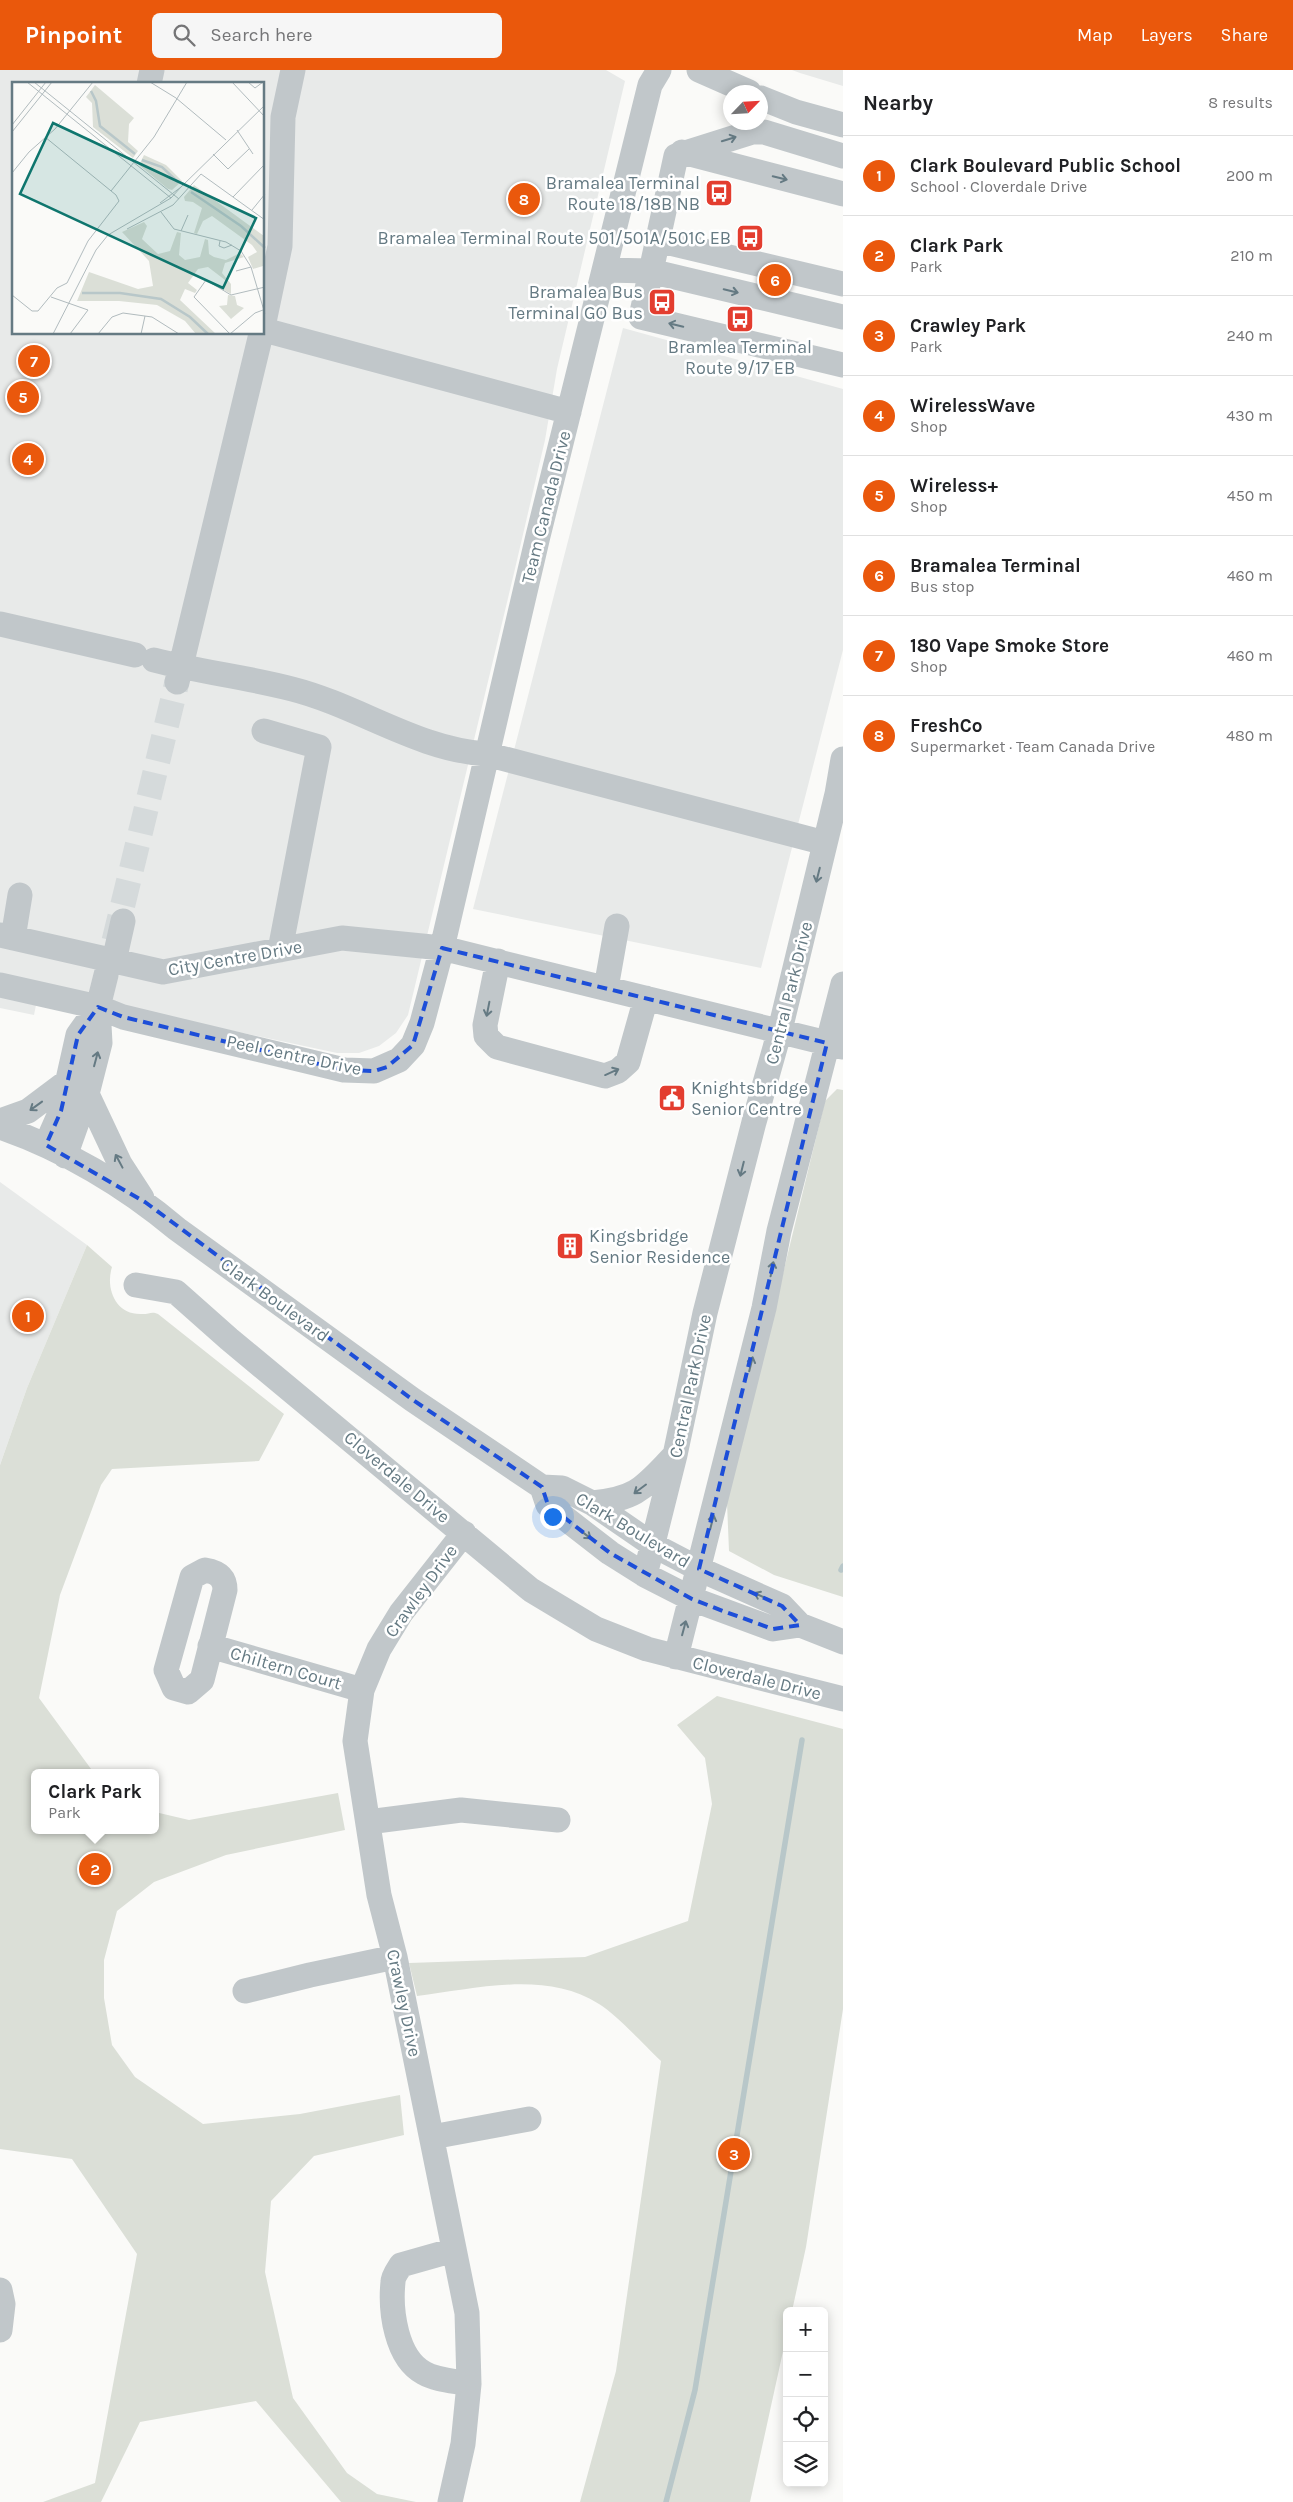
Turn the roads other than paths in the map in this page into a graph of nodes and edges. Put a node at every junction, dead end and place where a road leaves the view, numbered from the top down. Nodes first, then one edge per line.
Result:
1 (293, 70) edge
2 (659, 70) edge
3 (699, 70) edge
4 (733, 85) edge
5 (768, 101) edge
6 (843, 125) edge
7 (682, 152) junction
8 (843, 156) edge
9 (843, 194) edge
10 (657, 240) junction
11 (605, 270) junction
12 (650, 271) junction
13 (843, 284) edge
14 (265, 317) edge
15 (843, 317) edge
16 (265, 330) edge
17 (261, 335) edge
18 (843, 365) edge
19 (569, 412) junction
20 (0, 624) edge
21 (179, 675) junction
22 (264, 731) dead end
23 (486, 754) junction
24 (843, 759) edge
25 (826, 843) junction
26 (20, 895) dead end
27 (123, 921) tunnel mouth
28 (617, 926) dead end
29 (6, 937) edge
30 (442, 948) junction
31 (280, 950) junction
32 (498, 962) junction
33 (110, 968) junction
34 (843, 984) edge
35 (0, 985) edge
36 (606, 988) junction
37 (646, 998) junction
38 (98, 1007) junction
39 (780, 1030) junction
40 (835, 1045) edge
41 (77, 1088) junction
42 (0, 1121) edge
43 (0, 1127) edge
44 (55, 1151) junction
45 (145, 1202) junction
46 (136, 1285) dead end
47 (675, 1455) junction
48 (542, 1487) junction
49 (592, 1503) junction
50 (464, 1533) junction
51 (653, 1545) junction
52 (699, 1569) junction
53 (645, 1575) junction
54 (692, 1599) junction
55 (800, 1625) junction
56 (843, 1642) edge
57 (210, 1646) dead end
58 (676, 1657) junction
59 (362, 1690) junction
60 (843, 1699) edge
61 (558, 1820) dead end
62 (368, 1822) junction
63 (395, 1957) junction
64 (245, 1992) dead end
65 (530, 2119) dead end
66 (432, 2137) junction
67 (454, 2250) junction
68 (0, 2290) edge
69 (0, 2330) edge
70 (469, 2384) junction
71 (450, 2502) edge

1 - 14 street
2 - 11 street, Team Canada Drive
3 - 4 street
5 - 6 street
7 -> 8 street
7 -> 9 street
7 - 10 street
10 - 12 street
10 - 13 street
11 - 12 street
11 - 19 street, Team Canada Drive
12 -> 15 street
18 -> 12 street
16 - 19 street
17 - 21 street
19 - 23 street, Team Canada Drive
20 - 21 street
21 - 23 street
22 - 31 street
23 - 25 street
23 - 30 street, Team Canada Drive
24 - 25 street, Central Park Drive
25 -> 39 street, Central Park Drive
26 - 29 street
27 - 33 street
28 - 36 street
29 - 33 street, City Centre Drive
30 - 31 street, City Centre Drive
30 - 32 street, City Centre Drive
30 - 38 street, Peel Centre Drive
31 - 33 street, City Centre Drive
32 - 36 street, City Centre Drive
32 -> 37 street
33 - 38 street
34 - 40 street
35 - 38 street, Peel Centre Drive
36 - 37 street, City Centre Drive
37 - 39 street, City Centre Drive
38 - 41 street
39 - 40 street, City Centre Drive
39 -> 47 street, Central Park Drive
52 -> 40 street
41 -> 42 street
41 - 44 street
45 -> 41 street
43 - 44 street, Clark Boulevard
44 - 45 street, Clark Boulevard
45 - 48 street, Clark Boulevard
46 - 50 street, Cloverdale Drive
47 -> 49 street
47 - 51 street, Central Park Drive
48 - 49 street, Clark Boulevard
48 -> 53 street, Clark Boulevard
49 - 51 street, Clark Boulevard
50 - 58 street, Cloverdale Drive
50 - 59 street, Crawley Drive
51 - 52 street, Clark Boulevard
51 - 53 street, Central Park Drive
52 - 54 street
55 -> 52 street, Clark Boulevard
53 - 54 street, Clark Boulevard
54 - 55 street, Clark Boulevard
58 -> 54 street
55 - 56 street, Clark Boulevard
57 - 59 street, Chiltern Court
58 - 60 street, Cloverdale Drive
59 - 62 street, Crawley Drive
61 - 62 street
62 - 63 street, Crawley Drive
63 - 64 street
63 - 66 street, Crawley Drive
65 - 66 street
66 - 67 street, Crawley Drive
67 - 70 street, Crawley Drive
67 - 70 street
68 - 69 street
70 - 71 street, Crawley Drive

